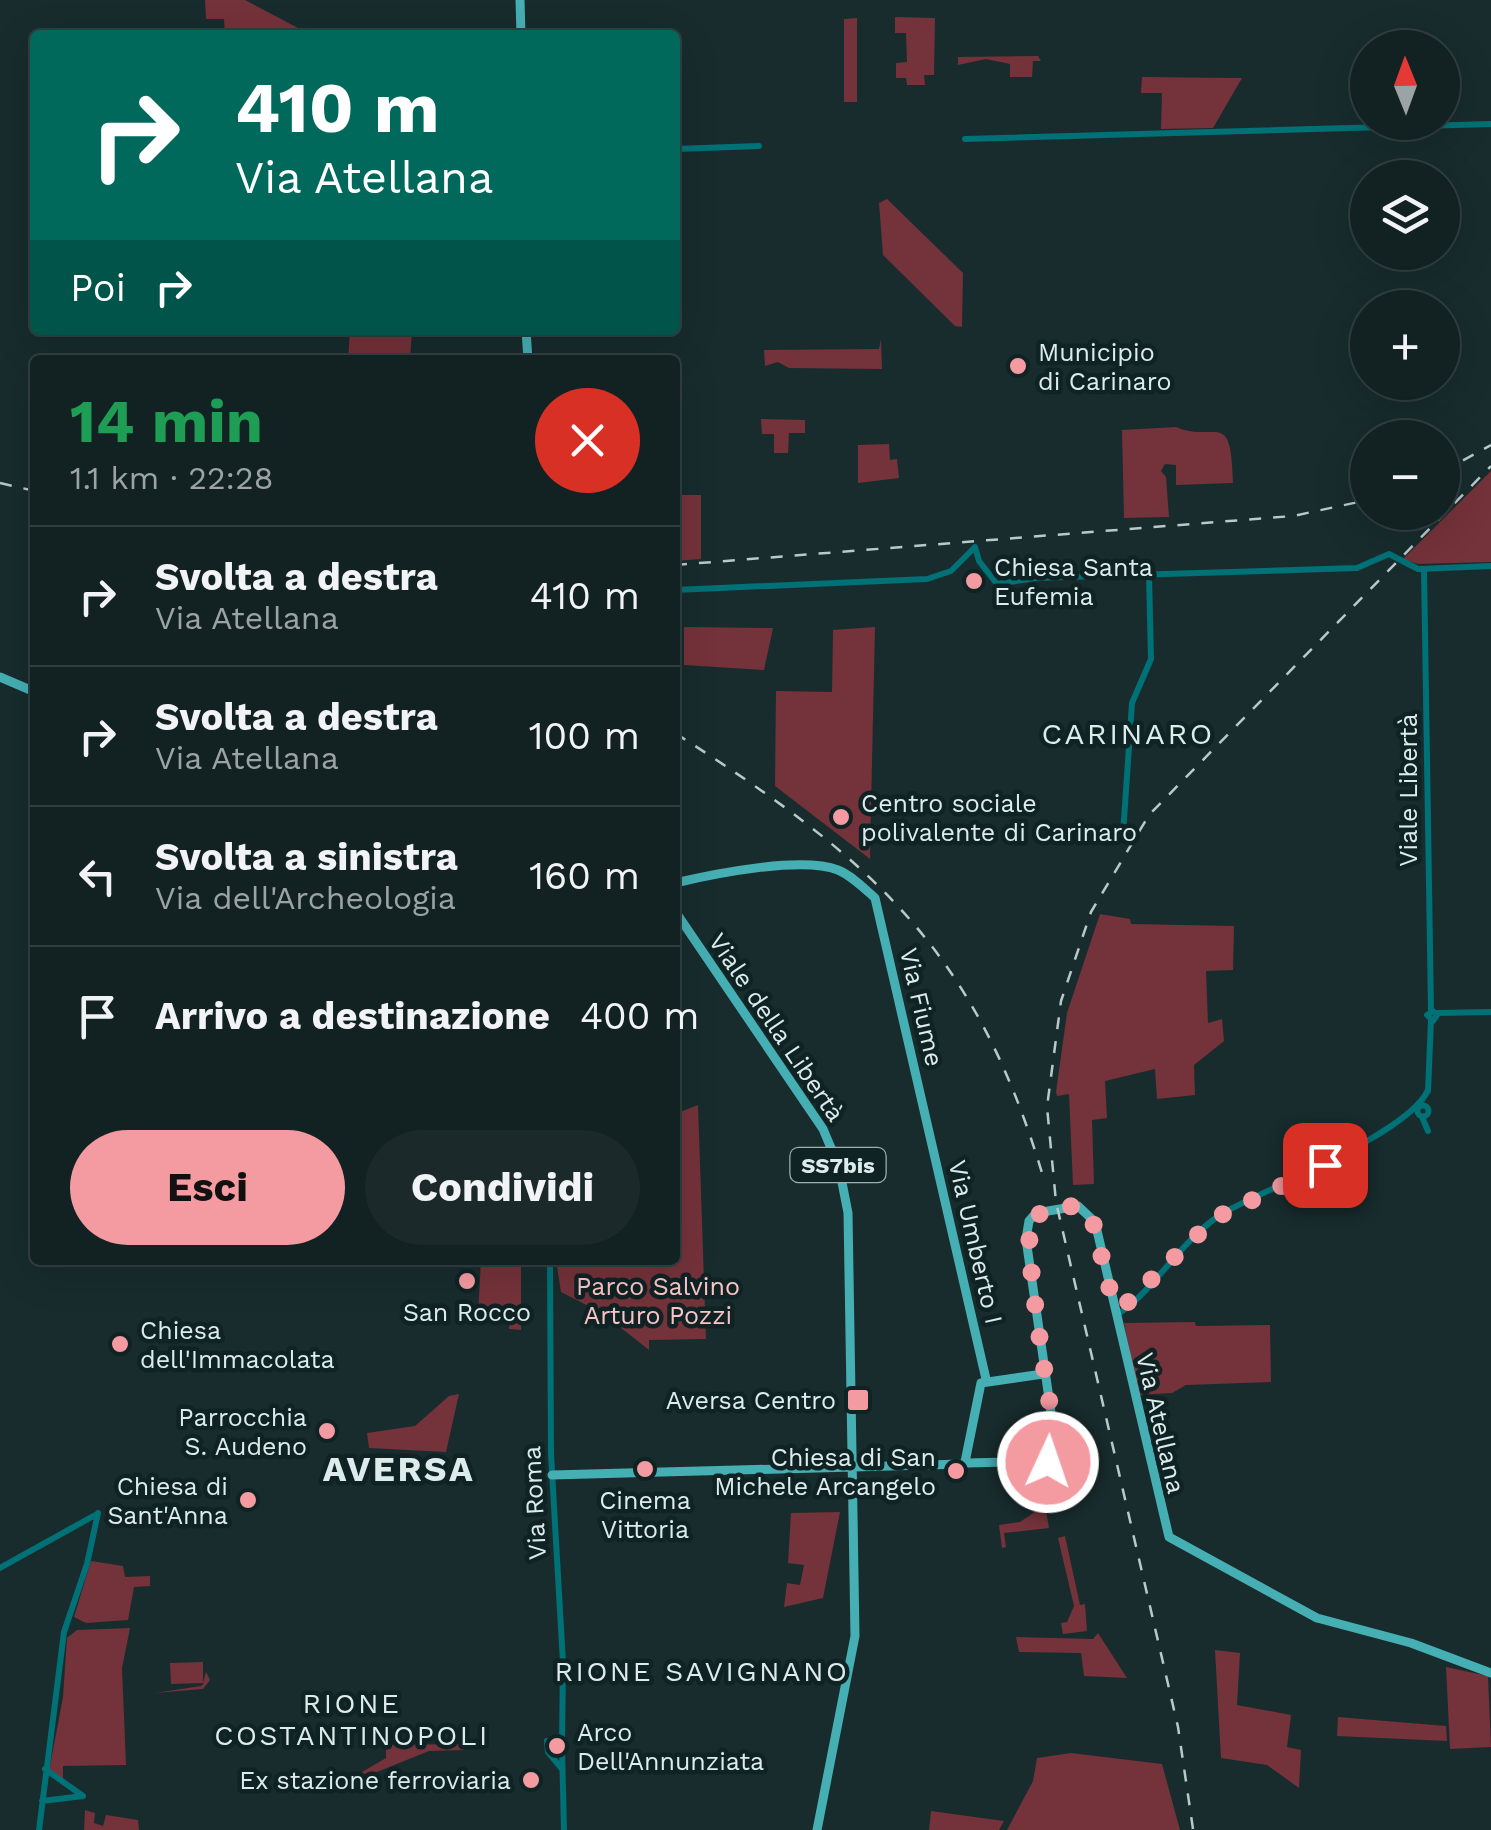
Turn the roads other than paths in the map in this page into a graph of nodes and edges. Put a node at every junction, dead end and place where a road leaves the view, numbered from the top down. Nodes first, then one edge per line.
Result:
1 (520, 0) edge
2 (521, 30) edge
3 (1491, 124) edge
4 (965, 138) dead end
5 (759, 146) dead end
6 (680, 149) edge
7 (1491, 566) edge
8 (1424, 569) junction
9 (1150, 575) junction
10 (680, 590) edge
11 (0, 677) edge
12 (30, 690) edge
13 (1123, 834) dead end
14 (680, 882) edge
15 (680, 917) edge
16 (1434, 1012) junction
17 (1491, 1012) edge
18 (1421, 1109) junction
19 (926, 1114) joint
20 (1428, 1131) dead end
21 (550, 1265) edge
22 (1120, 1310) junction
23 (1043, 1374) junction
24 (986, 1379) junction
25 (966, 1464) junction
26 (854, 1467) junction
27 (552, 1475) junction
28 (0, 1568) edge
29 (1491, 1673) edge
30 (562, 1744) junction
31 (562, 1769) junction
32 (45, 1770) junction
33 (42, 1801) junction
34 (819, 1826) edge
35 (40, 1830) edge
36 (565, 1830) edge

1 - 2 main road
3 - 4 street
5 - 6 street
7 - 8 street
8 - 9 street
8 - 16 street, Viale Libertà
9 - 10 street
9 - 13 street
11 - 12 main road
14 - 19 main road, Via Fiume
15 - 26 main road, Viale della Libertà / SS7bis
16 - 17 street
16 - 18 street
18 - 20 street
18 - 22 street
19 - 24 main road, Via Umberto I
21 - 27 street, Via Roma
22 - 23 main road, Via Atellana
22 - 29 main road, Via Atellana
23 - 24 main road
23 - 25 main road, Via Atellana
24 - 25 main road
25 - 26 main road
26 - 27 main road
26 - 34 main road, SS7bis
27 - 30 street, Via Roma
28 - 32 street
30 - 31 street, Via Roma
30 - 31 street, Via Roma
31 - 36 street, Via Roma
32 - 33 street
32 - 33 street
33 - 35 street

